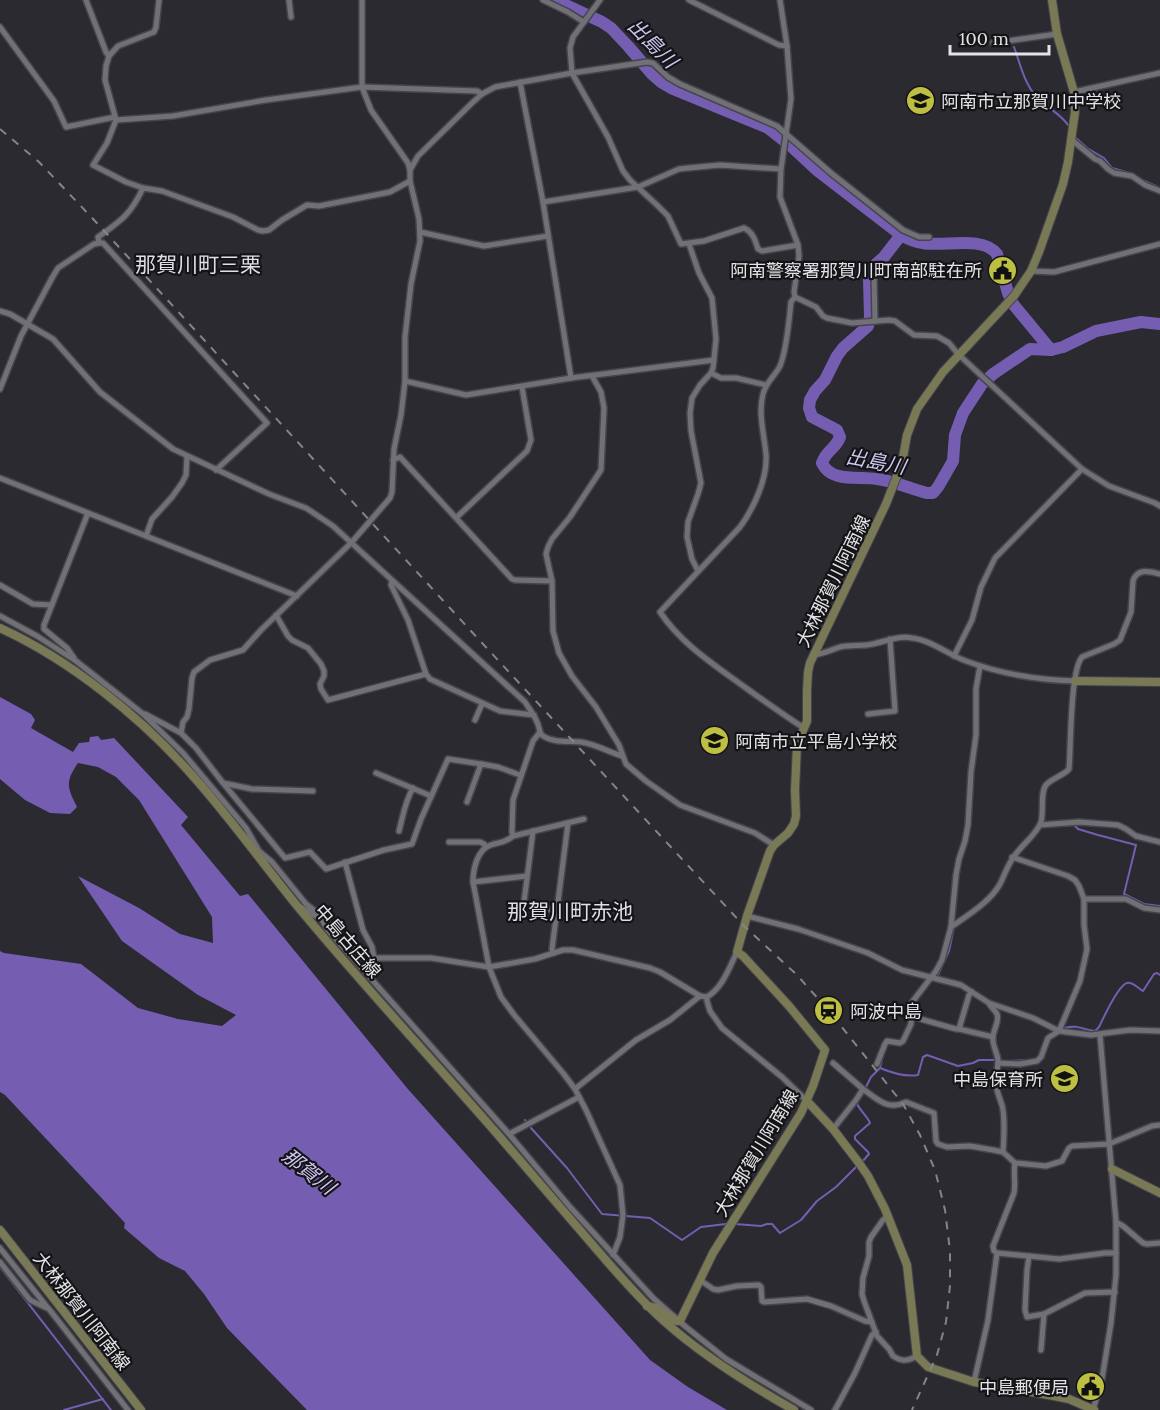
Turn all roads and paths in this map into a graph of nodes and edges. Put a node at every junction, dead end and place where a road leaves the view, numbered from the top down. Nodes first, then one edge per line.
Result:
1 (86, 0) edge
2 (159, 0) edge
3 (289, 0) edge
4 (362, 0) edge
5 (543, 0) edge
6 (600, 0) edge
7 (689, 0) edge
8 (780, 0) edge
9 (1052, 0) edge
10 (291, 17) dead end
11 (585, 20) junction
12 (0, 27) edge
13 (1057, 34) junction
14 (993, 43) dead end
15 (787, 46) junction
16 (110, 56) junction
17 (572, 73) junction
18 (1160, 73) edge
19 (520, 82) junction
20 (362, 87) junction
21 (1074, 92) junction
22 (482, 94) junction
23 (115, 118) junction
24 (786, 136) junction
25 (1072, 140) junction
26 (782, 169) junction
27 (410, 170) junction
28 (410, 181) junction
29 (638, 187) junction
30 (143, 188) junction
31 (1160, 192) edge
32 (543, 202) junction
33 (420, 232) junction
34 (548, 236) junction
35 (929, 237) dead end
36 (99, 243) junction
37 (689, 244) junction
38 (1160, 244) edge
39 (798, 245) junction
40 (881, 265) dead end
41 (1031, 271) junction
42 (795, 297) junction
43 (0, 311) edge
44 (870, 321) junction
45 (28, 324) junction
46 (958, 354) junction
47 (714, 360) junction
48 (711, 374) junction
49 (592, 376) junction
50 (571, 378) junction
51 (405, 381) junction
52 (766, 385) junction
53 (522, 387) junction
54 (0, 389) edge
55 (187, 456) junction
56 (393, 460) junction
57 (216, 470) junction
58 (1082, 470) junction
59 (0, 478) edge
60 (1160, 506) edge
61 (88, 513) junction
62 (457, 517) junction
63 (146, 536) junction
64 (351, 543) junction
65 (698, 571) junction
66 (1160, 574) edge
67 (392, 580) junction
68 (552, 581) junction
69 (0, 585) edge
70 (297, 596) junction
71 (51, 605) junction
72 (276, 615) junction
73 (0, 616) edge
74 (0, 628) edge
75 (890, 639) junction
76 (813, 655) junction
77 (954, 656) junction
78 (76, 661) junction
79 (980, 666) junction
80 (426, 674) junction
81 (1074, 681) junction
82 (1160, 682) edge
83 (114, 701) junction
84 (482, 704) junction
85 (143, 714) junction
86 (868, 714) dead end
87 (534, 715) junction
88 (475, 720) dead end
89 (804, 728) junction
90 (540, 732) junction
91 (181, 733) junction
92 (622, 756) junction
93 (482, 764) junction
94 (376, 773) dead end
95 (520, 775) junction
96 (223, 783) junction
97 (413, 788) junction
98 (313, 790) dead end
99 (431, 796) junction
100 (467, 802) dead end
101 (584, 819) dead end
102 (568, 823) junction
103 (1040, 825) junction
104 (399, 831) dead end
105 (533, 831) junction
106 (513, 836) junction
107 (449, 842) dead end
108 (1160, 842) edge
109 (774, 845) junction
110 (486, 847) junction
111 (258, 853) junction
112 (1014, 858) junction
113 (345, 862) junction
114 (527, 876) junction
115 (474, 882) junction
116 (1084, 899) junction
117 (296, 904) junction
118 (557, 910) junction
119 (1160, 910) edge
120 (747, 916) junction
121 (320, 919) junction
122 (951, 927) junction
123 (737, 952) junction
124 (553, 953) junction
125 (374, 958) junction
126 (489, 967) junction
127 (932, 978) junction
128 (972, 992) junction
129 (700, 996) junction
130 (707, 997) junction
131 (989, 1003) junction
132 (914, 1018) junction
133 (959, 1029) junction
134 (1059, 1031) junction
135 (1160, 1031) edge
136 (1100, 1035) junction
137 (993, 1037) junction
138 (833, 1063) dead end
139 (998, 1063) junction
140 (877, 1064) dead end
141 (575, 1089) junction
142 (864, 1090) junction
143 (579, 1097) junction
144 (807, 1101) junction
145 (1160, 1125) edge
146 (833, 1129) junction
147 (508, 1134) junction
148 (1109, 1144) junction
149 (1003, 1152) junction
150 (1015, 1163) junction
151 (1112, 1169) junction
152 (1160, 1193) edge
153 (888, 1216) junction
154 (1116, 1222) junction
155 (0, 1230) edge
156 (1160, 1243) edge
157 (0, 1248) edge
158 (997, 1253) junction
159 (1116, 1253) junction
160 (613, 1255) junction
161 (1029, 1256) junction
162 (0, 1262) edge
163 (700, 1280) junction
164 (1115, 1292) junction
165 (647, 1306) junction
166 (49, 1310) junction
167 (1044, 1314) junction
168 (680, 1321) junction
169 (872, 1322) junction
170 (876, 1332) junction
171 (1041, 1350) dead end
172 (917, 1356) junction
173 (974, 1382) junction
174 (128, 1410) edge
175 (141, 1410) edge
176 (794, 1410) edge
177 (811, 1410) edge
178 (835, 1410) edge
179 (1093, 1410) edge

1 - 16 street
2 - 16 street
3 - 10 street
4 - 20 street
5 - 11 street
6 - 11 street
7 - 15 street
8 - 15 street
9 - 13 main road, 大林那賀川阿南線
11 - 17 street
12 - 23 street
13 - 14 street
13 - 21 main road, 大林那賀川阿南線
15 - 24 street
16 - 23 street
17 - 19 street
17 - 24 street
17 - 29 street
18 - 21 street
19 - 22 street
19 - 32 street
20 - 22 street
20 - 23 street
20 - 27 street
21 - 25 main road, 大林那賀川阿南線
22 - 27 street
23 - 30 street
24 - 26 street
24 - 35 street
25 - 31 street
25 - 41 main road, 大林那賀川阿南線
26 - 29 street
26 - 39 street
27 - 28 street
28 - 30 street
28 - 33 street
29 - 32 street
29 - 37 street
30 - 36 street
32 - 34 street
33 - 34 street
33 - 51 street
34 - 50 street
36 - 45 street
36 - 57 street
37 - 39 street
37 - 47 street
38 - 41 street
39 - 42 street
40 - 44 street
41 - 46 main road, 大林那賀川阿南線
42 - 44 street
42 - 52 street
43 - 45 street
44 - 46 street
45 - 54 street
45 - 55 street
46 - 58 street
46 - 76 main road, 大林那賀川阿南線
47 - 48 street
47 - 49 street
48 - 52 street
48 - 65 street
49 - 50 street
49 - 68 street
50 - 53 street
51 - 53 street
51 - 56 street
52 - 65 street
53 - 62 street
55 - 57 street
55 - 63 street
56 - 62 street
56 - 64 street
57 - 64 street
58 - 60 street
58 - 77 street
59 - 61 street
61 - 63 street
61 - 71 street
62 - 68 street
63 - 70 street
64 - 67 street
64 - 70 street
65 - 89 street
66 - 81 street
67 - 80 street
67 - 87 street
68 - 92 street
69 - 71 street
70 - 72 street
71 - 78 street
72 - 80 street
72 - 91 street
73 - 78 street
74 - 83 main road, 中島古庄線
75 - 76 street
75 - 77 street
75 - 86 street
76 - 89 main road, 大林那賀川阿南線
77 - 79 street
78 - 85 street
79 - 81 street
79 - 122 street
80 - 84 street
81 - 82 main road
81 - 103 street
83 - 85 street
83 - 111 main road, 中島古庄線
84 - 87 street
84 - 88 street
85 - 91 street
85 - 111 street
87 - 90 street
89 - 109 main road, 大林那賀川阿南線
90 - 92 street
90 - 95 street
91 - 96 street
92 - 109 street
93 - 95 street
93 - 99 street
93 - 100 street
94 - 97 street
95 - 106 street
96 - 98 street
96 - 113 street
97 - 99 street
97 - 104 street
99 - 113 street
101 - 102 street
102 - 105 street
102 - 118 street
103 - 108 street
103 - 112 street
105 - 106 street
105 - 114 street
106 - 110 street
107 - 110 street
109 - 120 main road, 大林那賀川阿南線
110 - 115 street
111 - 117 main road, 中島古庄線
111 - 121 street
112 - 116 street
112 - 122 street
113 - 125 street
114 - 115 street
114 - 118 street
115 - 126 street
116 - 119 street
116 - 134 street
117 - 121 street
117 - 165 main road, 中島古庄線
118 - 124 street
120 - 123 main road, 大林那賀川阿南線
120 - 127 street
121 - 125 street
121 - 147 street
122 - 127 street
123 - 130 street
123 - 144 main road, 大林那賀川阿南線
124 - 126 street
124 - 129 street
125 - 126 street
126 - 141 street
127 - 128 street
127 - 132 street
128 - 131 street
128 - 133 street
129 - 130 street
129 - 141 street
130 - 144 street
131 - 134 street
131 - 137 street
132 - 133 street
132 - 140 street
133 - 137 street
134 - 136 street
134 - 139 street
135 - 136 street
136 - 148 street
137 - 139 street
138 - 142 street
139 - 149 street
141 - 143 street
142 - 146 street
142 - 149 street
143 - 147 street
143 - 160 street
144 - 146 main road
144 - 163 main road, 大林那賀川阿南線
145 - 148 street
146 - 153 main road
147 - 160 street
148 - 150 street
148 - 151 street
149 - 150 street
150 - 158 street
151 - 152 main road
151 - 154 street
153 - 169 street
153 - 172 main road
154 - 156 street
154 - 159 street
155 - 175 main road, 大林那賀川阿南線
157 - 166 street
158 - 161 street
158 - 173 street
159 - 161 street
159 - 164 street
160 - 168 street
161 - 167 street
162 - 166 street
163 - 168 main road, 大林那賀川阿南線
163 - 169 street
164 - 167 street
164 - 179 street
165 - 168 main road
165 - 176 main road
166 - 174 street
167 - 171 street
168 - 177 street
169 - 170 street
170 - 172 street
170 - 178 street
172 - 173 main road
173 - 179 main road

